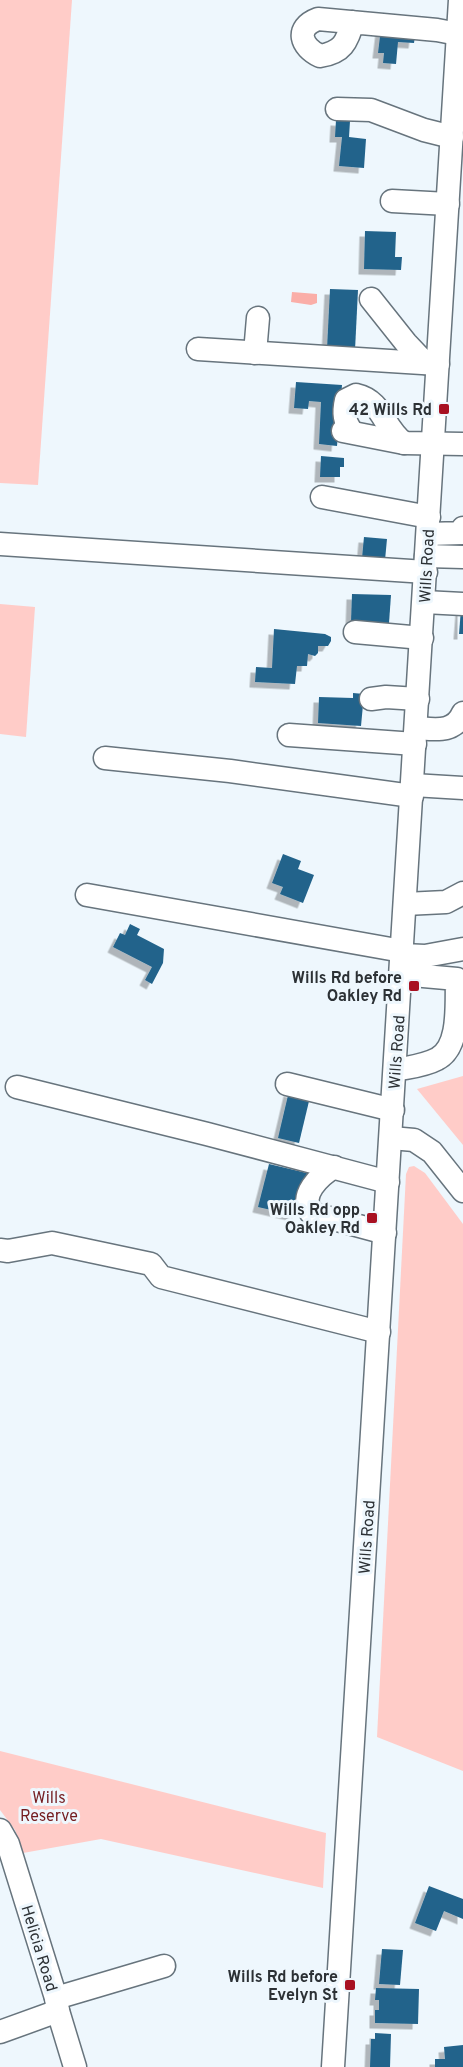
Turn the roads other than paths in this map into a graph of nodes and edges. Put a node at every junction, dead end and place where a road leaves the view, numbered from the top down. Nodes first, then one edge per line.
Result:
1 (460, 0) edge
2 (353, 22) dead end
3 (461, 35) edge
4 (459, 84) edge
5 (337, 109) dead end
6 (452, 137) junction
7 (457, 165) edge
8 (392, 201) dead end
9 (453, 213) edge
10 (453, 289) edge
11 (372, 299) dead end
12 (258, 318) dead end
13 (198, 349) dead end
14 (255, 352) junction
15 (432, 363) junction
16 (404, 443) junction
17 (433, 444) junction
18 (463, 444) edge
19 (322, 496) dead end
20 (463, 528) edge
21 (463, 533) edge
22 (0, 544) edge
23 (463, 557) edge
24 (426, 561) junction
25 (347, 579) dead end
26 (463, 604) edge
27 (355, 632) dead end
28 (422, 638) junction
29 (371, 699) dead end
30 (418, 699) junction
31 (463, 713) edge
32 (289, 735) dead end
33 (415, 736) junction
34 (105, 758) dead end
35 (463, 788) edge
36 (412, 790) junction
37 (463, 892) edge
38 (87, 895) dead end
39 (405, 904) junction
40 (463, 949) edge
41 (402, 960) junction
42 (395, 1070) junction
43 (287, 1084) dead end
44 (17, 1087) dead end
45 (393, 1110) junction
46 (391, 1138) junction
47 (334, 1167) junction
48 (388, 1182) junction
49 (463, 1191) edge
50 (386, 1233) junction
51 (0, 1250) edge
52 (379, 1332) junction
53 (0, 1830) edge
54 (164, 1966) dead end
55 (57, 2004) junction
56 (0, 2032) edge
57 (75, 2067) edge
58 (333, 2067) edge

1 - 3 street, Wills Road
2 - 3 street
3 - 4 street, Wills Road
4 - 6 street, Wills Road
5 - 6 street
6 - 7 street, Wills Road
7 - 9 street, Wills Road
8 - 9 street
9 - 10 street, Wills Road
10 - 15 street, Wills Road
11 - 15 street
12 - 14 street
13 - 14 street
14 - 15 street
15 - 17 street, Wills Road
16 - 16 street
16 - 17 street
17 - 18 street
17 - 24 street, Wills Road
19 - 24 street
20 - 21 street
21 - 24 street
22 - 24 street
23 - 24 street
24 - 25 street
24 - 26 street
24 - 28 street, Wills Road
27 - 28 street
28 - 30 street, Wills Road
29 - 30 street
30 - 33 street, Wills Road
31 - 33 street
32 - 33 street
33 - 36 street, Wills Road
34 - 36 street
35 - 36 street
36 - 39 street, Wills Road
37 - 39 street
38 - 41 street
39 - 41 street, Wills Road
40 - 41 street
41 - 42 street, Wills Road
41 - 42 street
42 - 45 street, Wills Road
43 - 45 street
44 - 47 street
45 - 46 street, Wills Road
46 - 48 street, Wills Road
46 - 49 street
47 - 48 street
47 - 50 street
48 - 50 street, Wills Road
50 - 52 street, Wills Road
51 - 52 street
52 - 58 street, Wills Road
53 - 55 street, Helicia Road
54 - 55 street
55 - 56 street
55 - 57 street, Helicia Road

